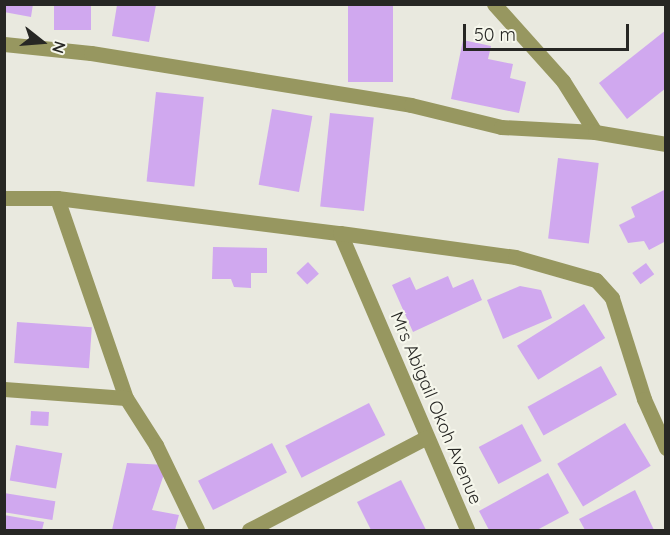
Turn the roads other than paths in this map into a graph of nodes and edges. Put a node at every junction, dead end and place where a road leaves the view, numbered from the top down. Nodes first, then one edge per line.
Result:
1 (494, 4) edge
2 (4, 44) edge
3 (596, 132) junction
4 (666, 144) edge
5 (4, 198) edge
6 (57, 198) junction
7 (340, 232) junction
8 (4, 389) edge
9 (126, 398) junction
10 (425, 438) junction
11 (666, 448) edge
12 (197, 531) edge
13 (249, 531) edge
14 (467, 531) edge

1 - 3 street
2 - 3 street
3 - 4 street
5 - 6 street
6 - 7 street
6 - 9 street
7 - 10 street, Mrs Abigail Okoh Avenue
7 - 11 street
8 - 9 street
9 - 12 street
10 - 13 street
10 - 14 street, Mrs Abigail Okoh Avenue

